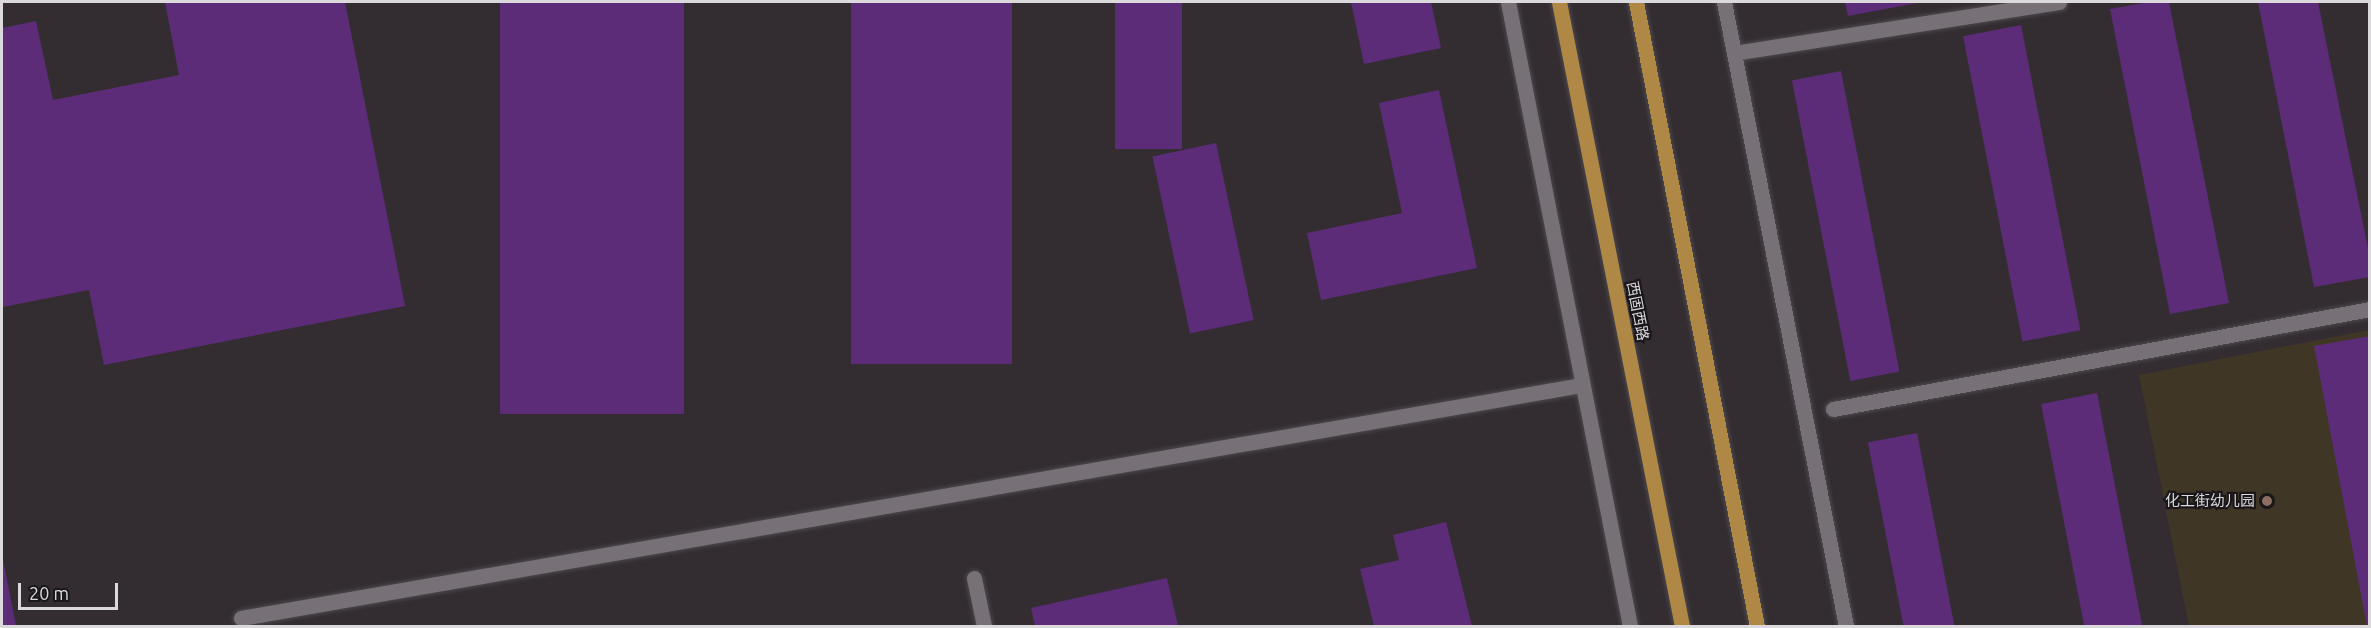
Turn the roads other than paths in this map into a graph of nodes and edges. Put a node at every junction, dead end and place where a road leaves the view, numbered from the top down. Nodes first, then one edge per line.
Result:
1 (1508, 2) edge
2 (1559, 2) edge
3 (1636, 2) edge
4 (1724, 2) edge
5 (2059, 2) edge
6 (1734, 53) junction
7 (2370, 309) edge
8 (1582, 385) junction
9 (1833, 409) dead end
10 (974, 578) dead end
11 (241, 618) dead end
12 (984, 627) edge
13 (1630, 627) edge
14 (1682, 627) edge
15 (1757, 627) edge
16 (1846, 627) edge

1 - 8 street
2 - 14 main road, 西固西路
3 - 15 main road
4 - 6 street
5 - 6 street
6 - 16 street
7 - 9 street
8 - 11 street
8 - 13 street
10 - 12 street

